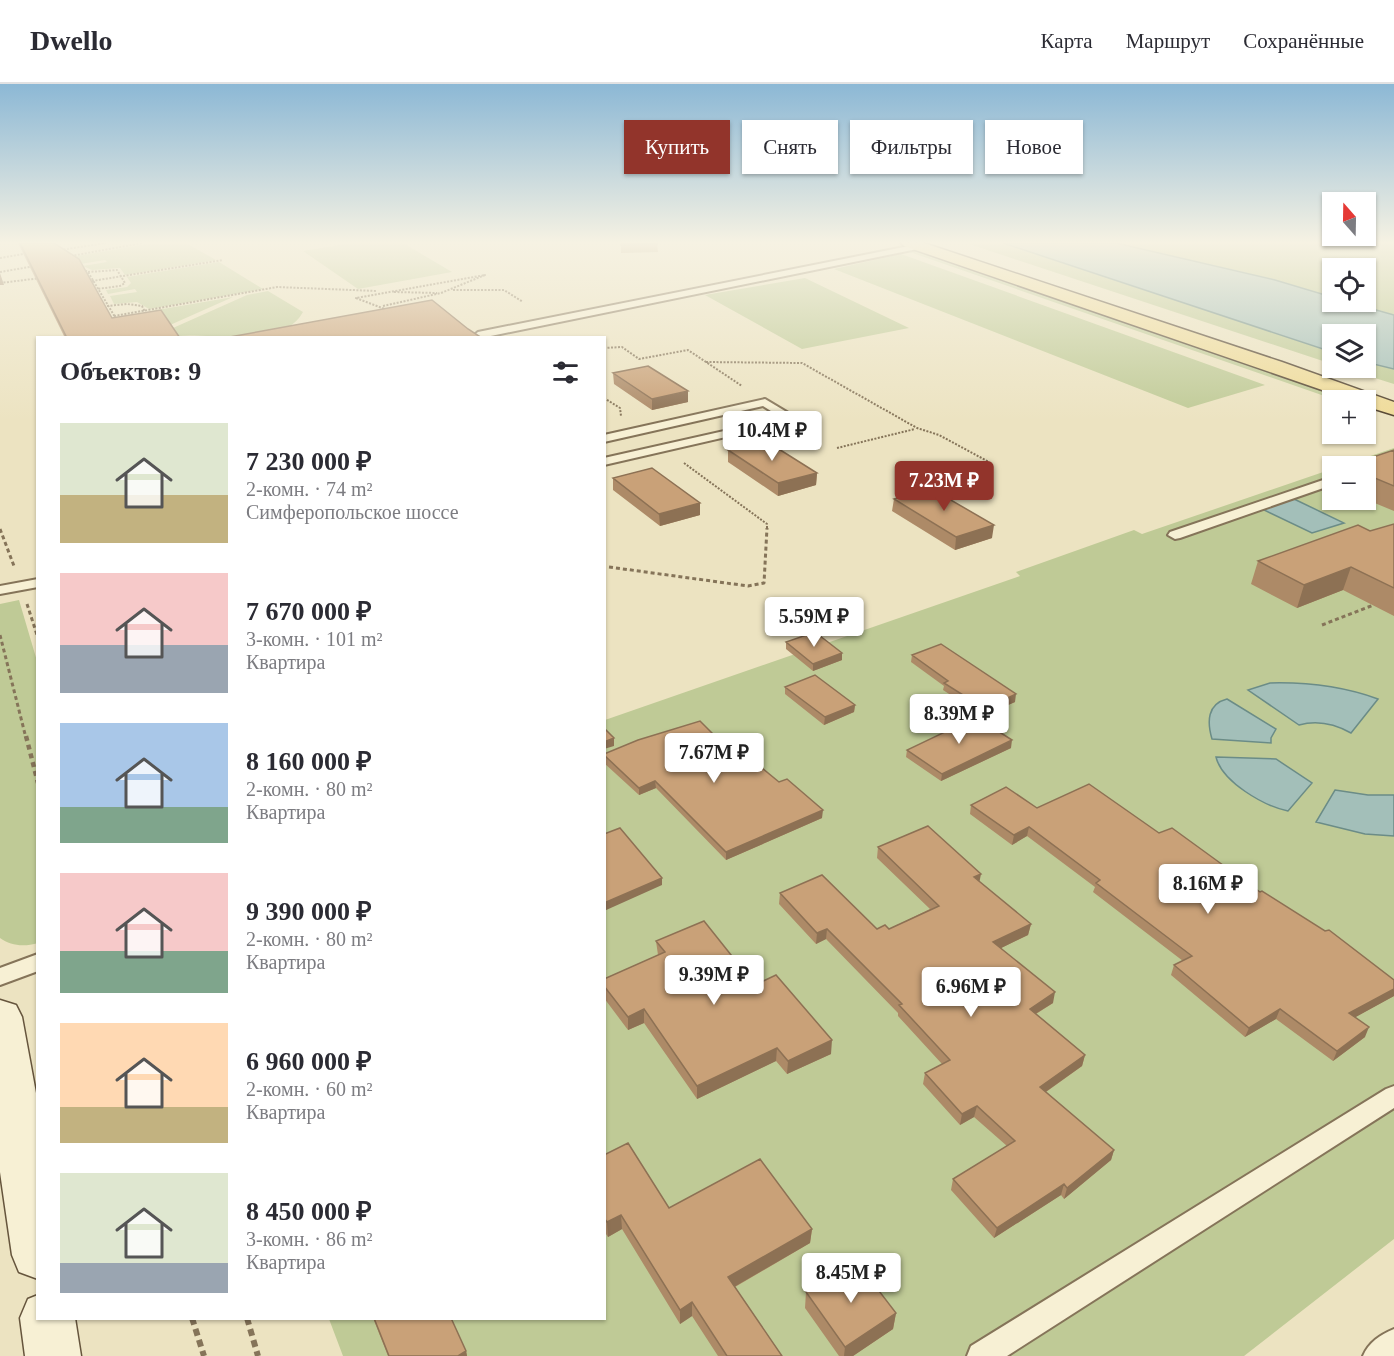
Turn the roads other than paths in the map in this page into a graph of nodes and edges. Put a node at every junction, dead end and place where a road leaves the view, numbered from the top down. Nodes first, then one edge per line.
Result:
1 (634, 302) edge
2 (1090, 302) edge
3 (1103, 302) edge
4 (476, 336) edge
5 (1394, 396) edge
6 (1394, 409) edge
7 (606, 439) edge
8 (606, 462) edge
9 (1322, 484) edge
10 (1175, 535) dead end
11 (36, 583) edge
12 (0, 590) edge
13 (36, 963) edge
14 (0, 977) edge
15 (0, 1017) edge
16 (1394, 1096) edge
17 (36, 1243) edge
18 (47, 1320) edge
19 (1394, 1343) edge
20 (53, 1356) edge
21 (981, 1356) edge
22 (1377, 1356) edge

1 - 4 lane
2 - 6 main road
3 - 5 main road
7 - 8 lane
9 - 10 lane
11 - 12 lane
13 - 14 lane
15 - 17 street
16 - 21 lane
18 - 20 street
19 - 22 lane

